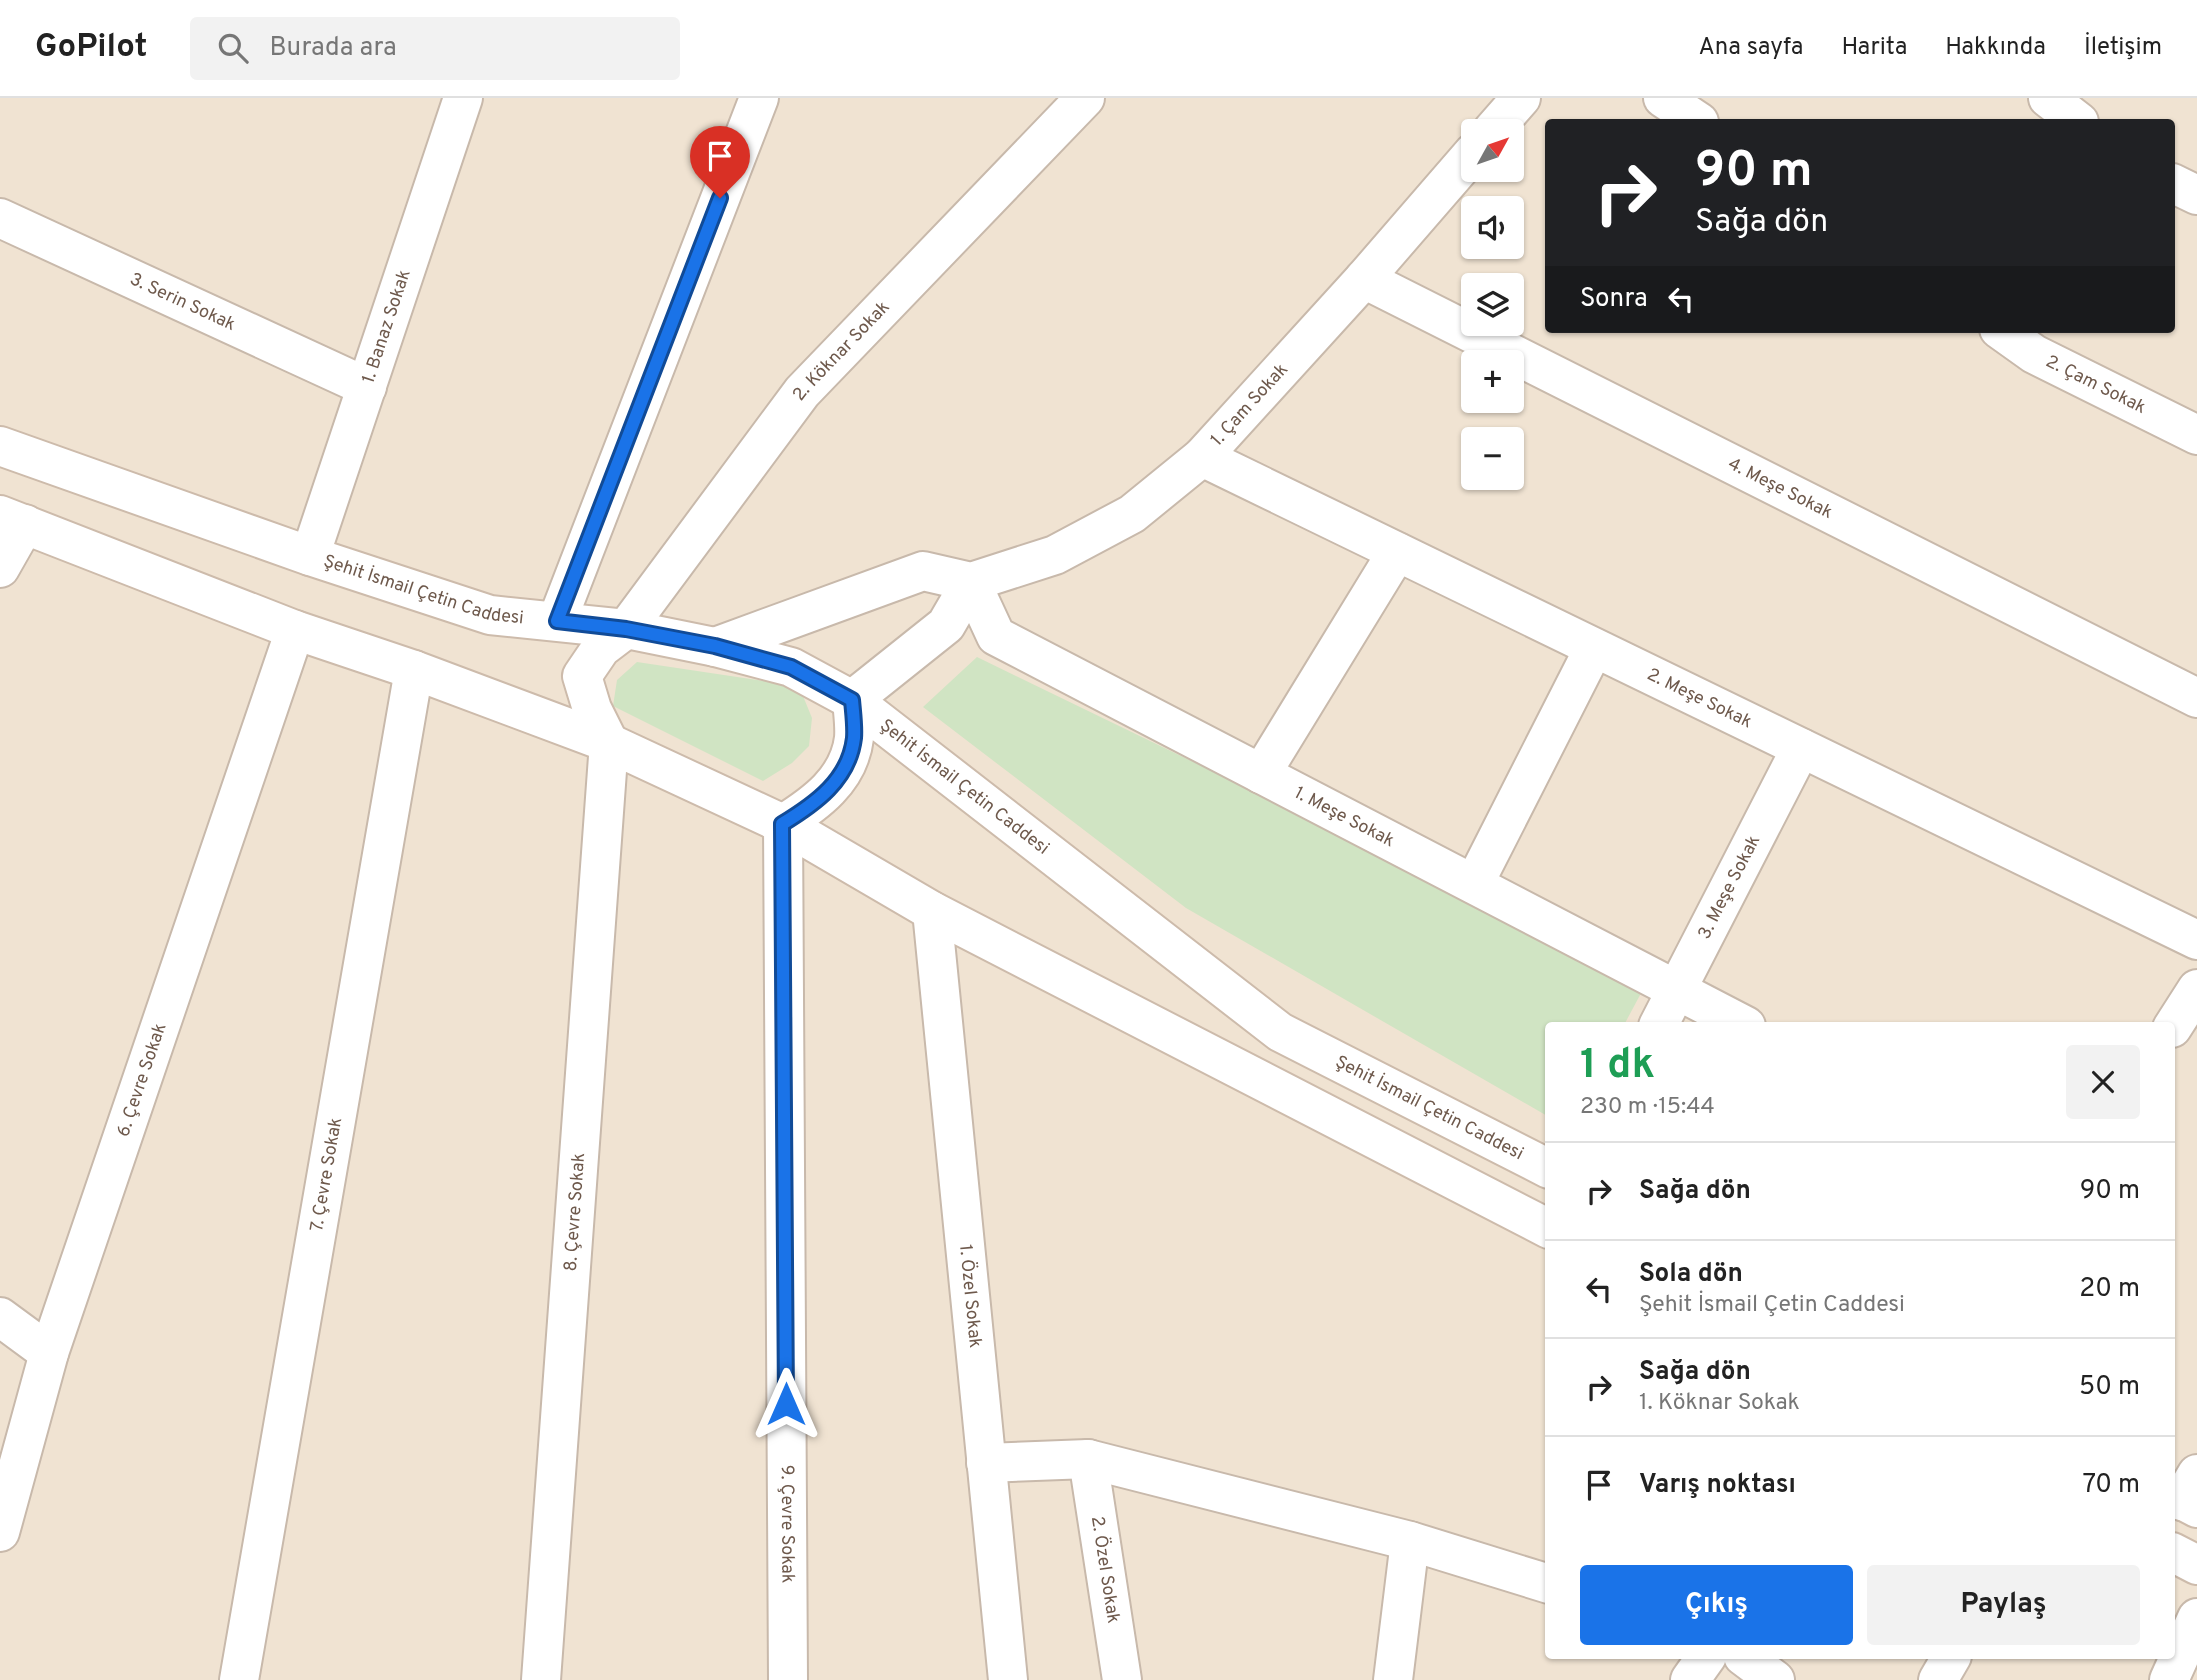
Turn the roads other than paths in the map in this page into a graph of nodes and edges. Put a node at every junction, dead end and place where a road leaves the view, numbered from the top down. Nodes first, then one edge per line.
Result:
1 (463, 98) edge
2 (759, 98) edge
3 (1085, 98) edge
4 (1521, 98) edge
5 (1663, 98) edge
6 (2048, 98) edge
7 (1503, 119) edge
8 (1694, 119) edge
9 (2075, 119) edge
10 (1461, 167) edge
11 (2175, 184) edge
12 (2197, 195) edge
13 (0, 218) edge
14 (1364, 279) junction
15 (2005, 333) edge
16 (367, 387) junction
17 (2197, 435) edge
18 (0, 446) edge
19 (1202, 457) junction
20 (12, 520) edge
21 (1396, 552) junction
22 (310, 556) junction
23 (0, 568) edge
24 (971, 582) junction
25 (557, 621) junction
26 (626, 629) junction
27 (295, 630) junction
28 (715, 646) junction
29 (1594, 648) junction
30 (414, 670) junction
31 (2197, 698) edge
32 (852, 700) junction
33 (609, 743) junction
34 (1801, 748) junction
35 (1261, 774) junction
36 (782, 824) junction
37 (1474, 884) junction
38 (932, 911) junction
39 (2197, 940) edge
40 (1676, 989) junction
41 (2197, 989) edge
42 (1660, 1022) edge
43 (1738, 1022) edge
44 (2175, 1023) edge
45 (1545, 1167) edge
46 (1545, 1227) edge
47 (0, 1317) edge
48 (49, 1353) junction
49 (1088, 1459) junction
50 (986, 1463) junction
51 (0, 1532) edge
52 (1410, 1541) junction
53 (2175, 1554) edge
54 (2197, 1565) edge
55 (1545, 1583) edge
56 (2197, 1618) edge
57 (1705, 1659) edge
58 (1747, 1659) edge
59 (1950, 1659) edge
60 (239, 1680) edge
61 (541, 1680) edge
62 (788, 1680) edge
63 (1008, 1680) edge
64 (1122, 1680) edge
65 (1393, 1680) edge
66 (1690, 1680) edge
67 (1775, 1680) edge
68 (1938, 1680) edge
69 (2169, 1680) edge

1 - 16 street, 1. Banaz Sokak
2 - 25 street
3 - 26 street, 2. Köknar Sokak
4 - 7 street
5 - 8 street
6 - 9 street
10 - 14 street, 1. Çam Sokak
11 - 12 street
13 - 16 street, 3. Serin Sokak
14 - 19 street, 1. Çam Sokak
14 - 31 street, 4. Meşe Sokak
15 - 17 street, 2. Çam Sokak
16 - 22 street, 1. Banaz Sokak
18 - 22 street, Şehit İsmail Çetin Caddesi
19 - 21 street, 2. Meşe Sokak
19 - 24 street, 1. Çam Sokak
20 - 23 street
20 - 27 street
21 - 29 street, 2. Meşe Sokak
21 - 35 street
22 - 25 street, Şehit İsmail Çetin Caddesi
24 - 28 street
24 - 32 street
24 - 35 street, 1. Meşe Sokak
25 - 26 street, Şehit İsmail Çetin Caddesi
26 - 28 street, Şehit İsmail Çetin Caddesi
26 - 33 street, 2. Köknar Sokak
27 - 30 street
27 - 48 street, 6. Çevre Sokak
28 - 32 street, Şehit İsmail Çetin Caddesi
29 - 34 street, 2. Meşe Sokak
29 - 37 street
30 - 33 street
30 - 60 street, 7. Çevre Sokak
32 - 36 street
32 - 45 street, Şehit İsmail Çetin Caddesi
33 - 36 street
33 - 61 street, 8. Çevre Sokak
34 - 39 street, 2. Meşe Sokak
34 - 40 street, 3. Meşe Sokak
35 - 37 street, 1. Meşe Sokak
36 - 38 street
36 - 62 street, 9. Çevre Sokak
37 - 40 street, 1. Meşe Sokak
38 - 46 street
38 - 50 street, 1. Özel Sokak
40 - 42 street, 3. Meşe Sokak
40 - 43 street, 1. Meşe Sokak
41 - 44 street
47 - 48 street
48 - 51 street, 6. Çevre Sokak
49 - 50 street
49 - 52 street
49 - 64 street, 2. Özel Sokak
50 - 63 street, 1. Özel Sokak
52 - 55 street
52 - 65 street
53 - 54 street
56 - 69 street
57 - 66 street
58 - 67 street
59 - 68 street

